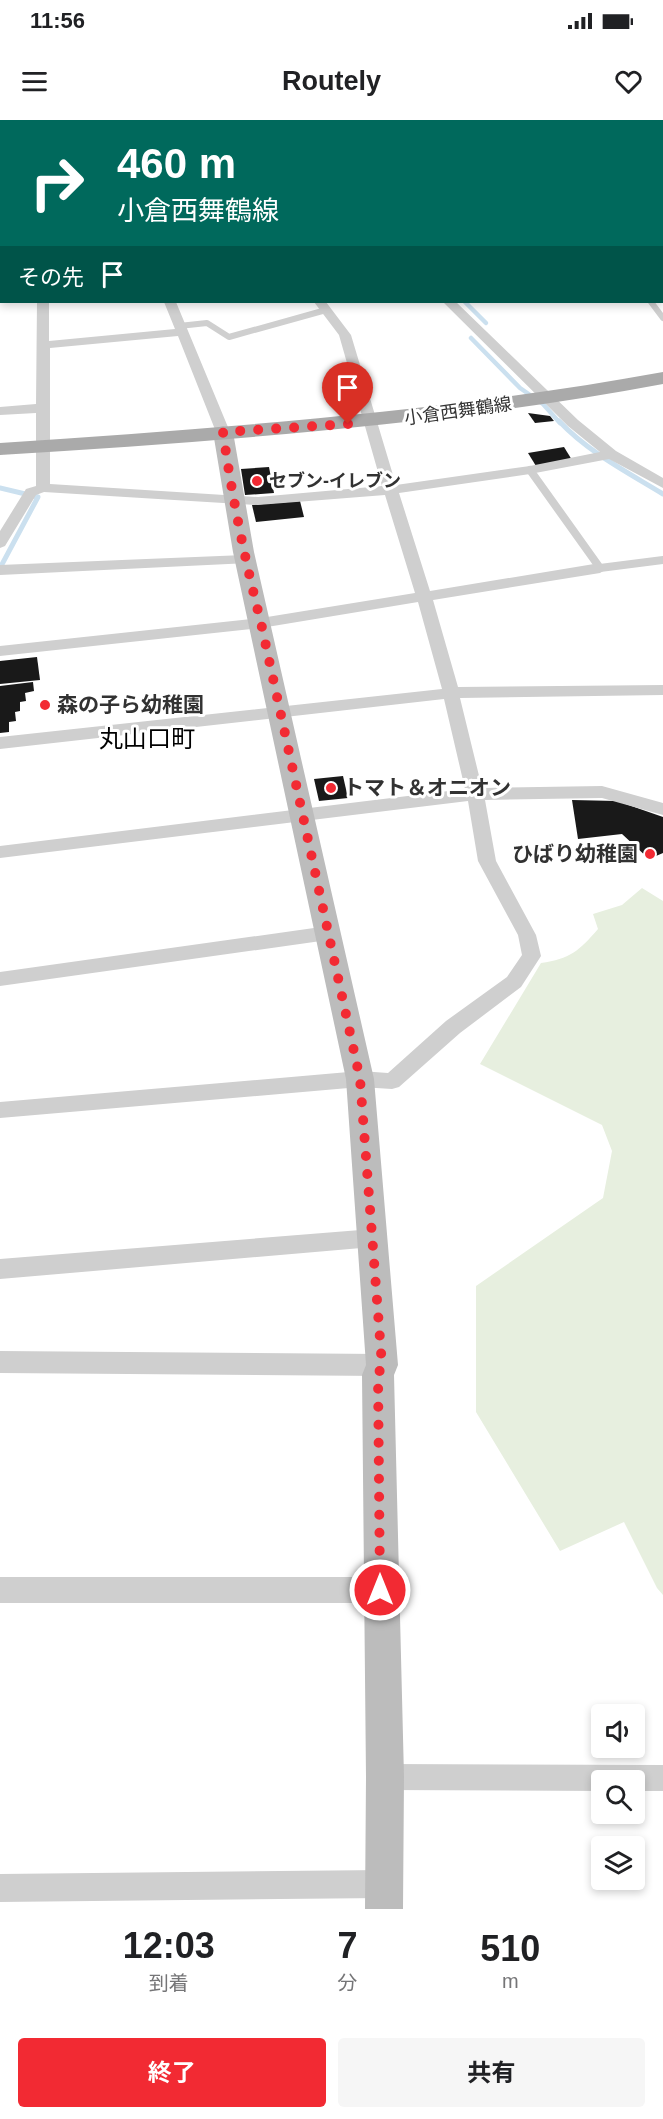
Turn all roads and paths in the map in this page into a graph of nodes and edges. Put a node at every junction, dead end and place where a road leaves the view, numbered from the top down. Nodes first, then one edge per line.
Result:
1 (43, 303) edge
2 (170, 303) edge
3 (450, 303) edge
4 (652, 303) edge
5 (323, 306) edge
6 (663, 318) edge
7 (180, 329) junction
8 (45, 345) junction
9 (663, 378) edge
10 (546, 398) junction
11 (43, 408) junction
12 (0, 411) edge
13 (369, 423) junction
14 (223, 432) junction
15 (42, 446) junction
16 (0, 449) edge
17 (609, 455) junction
18 (530, 470) junction
19 (663, 484) edge
20 (391, 490) junction
21 (33, 494) junction
22 (232, 501) junction
23 (0, 543) edge
24 (244, 560) junction
25 (663, 561) edge
26 (600, 567) junction
27 (3, 570) edge
28 (424, 596) junction
29 (261, 623) junction
30 (0, 651) edge
31 (663, 690) edge
32 (452, 693) junction
33 (279, 712) junction
34 (0, 743) edge
35 (475, 794) junction
36 (663, 809) edge
37 (302, 814) junction
38 (0, 852) edge
39 (328, 933) junction
40 (0, 979) edge
41 (360, 1079) junction
42 (0, 1110) edge
43 (373, 1239) junction
44 (0, 1269) edge
45 (0, 1362) edge
46 (382, 1365) junction
47 (0, 1590) edge
48 (380, 1590) junction
49 (385, 1777) junction
50 (663, 1778) edge
51 (0, 1888) edge
52 (384, 1896) edge

1 - 8 street
2 - 7 street
3 - 10 street
4 - 6 lane
5 - 7 lane
5 - 13 street
7 - 8 street
7 - 14 street
8 - 11 street
9 - 10 main road, 小倉西舞鶴線
10 - 13 main road, 小倉西舞鶴線
10 - 17 street
11 - 12 street
11 - 15 street
13 - 14 main road, 小倉西舞鶴線
13 - 20 street
14 - 15 main road, 小倉西舞鶴線
14 - 22 street
15 - 16 main road, 小倉西舞鶴線
15 - 21 street
17 - 18 street
17 - 19 street
18 - 20 street
18 - 26 lane
20 - 22 street
20 - 28 street
21 - 22 street
21 - 23 street
22 - 24 street
24 - 27 street
24 - 29 street
25 - 26 lane
26 - 28 street
28 - 29 street
28 - 32 street
29 - 30 street
29 - 33 street
31 - 32 street
32 - 33 street
32 - 35 street
33 - 34 street
33 - 37 street
35 - 36 street
35 - 37 street
35 - 41 street
37 - 38 street
37 - 39 street
39 - 40 street
39 - 41 street
41 - 42 street
41 - 43 street
43 - 44 street
43 - 46 street
45 - 46 street
46 - 48 street
47 - 48 street
48 - 49 street
49 - 50 street
49 - 52 street
51 - 52 street

